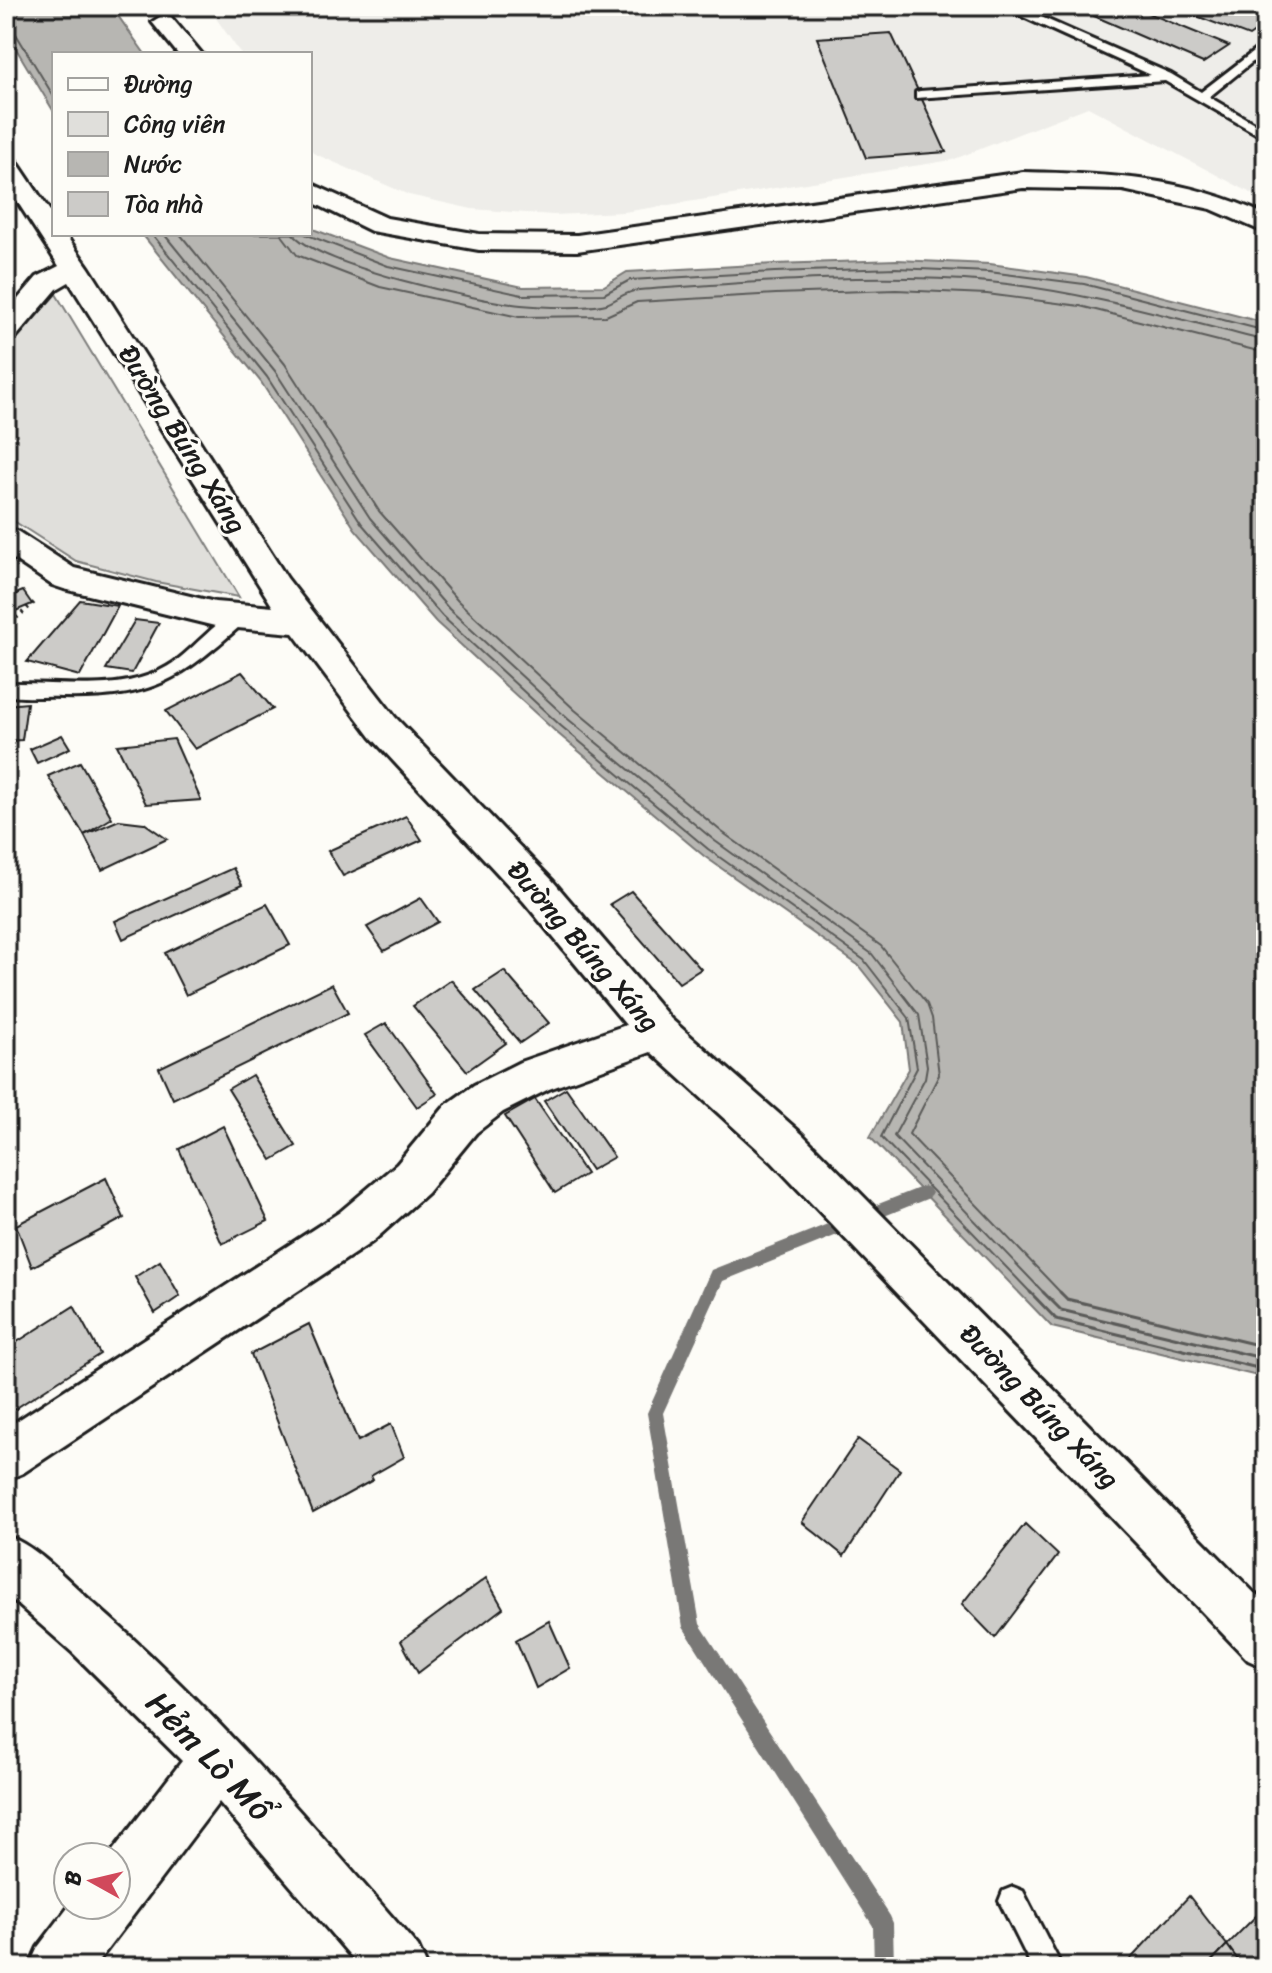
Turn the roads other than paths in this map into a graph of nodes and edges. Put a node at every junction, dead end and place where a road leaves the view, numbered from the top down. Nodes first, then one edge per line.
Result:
1 (1035, 6) edge
2 (163, 22) dead end
3 (1266, 45) edge
4 (188, 52) edge
5 (1167, 77) junction
6 (920, 95) dead end
7 (1203, 96) junction
8 (1266, 135) edge
9 (6, 164) edge
10 (312, 192) edge
11 (1266, 225) edge
12 (52, 233) edge
13 (54, 236) edge
14 (75, 268) junction
15 (6, 331) edge
16 (6, 539) edge
17 (241, 616) junction
18 (302, 622) junction
19 (10, 690) dead end
20 (657, 1032) junction
21 (6, 1456) edge
22 (6, 1560) edge
23 (1266, 1642) edge
24 (218, 1759) junction
25 (132, 1871) edge
26 (1013, 1901) dead end
27 (94, 1921) edge
28 (58, 1967) edge
29 (398, 1967) edge
30 (1048, 1967) edge

1 - 5 lane
2 - 4 street
3 - 7 lane
5 - 6 lane
5 - 7 lane
7 - 8 lane
9 - 12 street, Đường Búng Xáng
10 - 11 street
13 - 14 street, Đường Búng Xáng
14 - 15 street
14 - 18 street, Đường Búng Xáng
16 - 17 street
17 - 18 street
17 - 19 lane
18 - 20 street, Đường Búng Xáng
20 - 21 street
20 - 23 street, Đường Búng Xáng
22 - 24 street, Hẻm Lò Mổ
24 - 25 street
24 - 29 street, Hẻm Lò Mổ
26 - 30 lane
27 - 28 street

